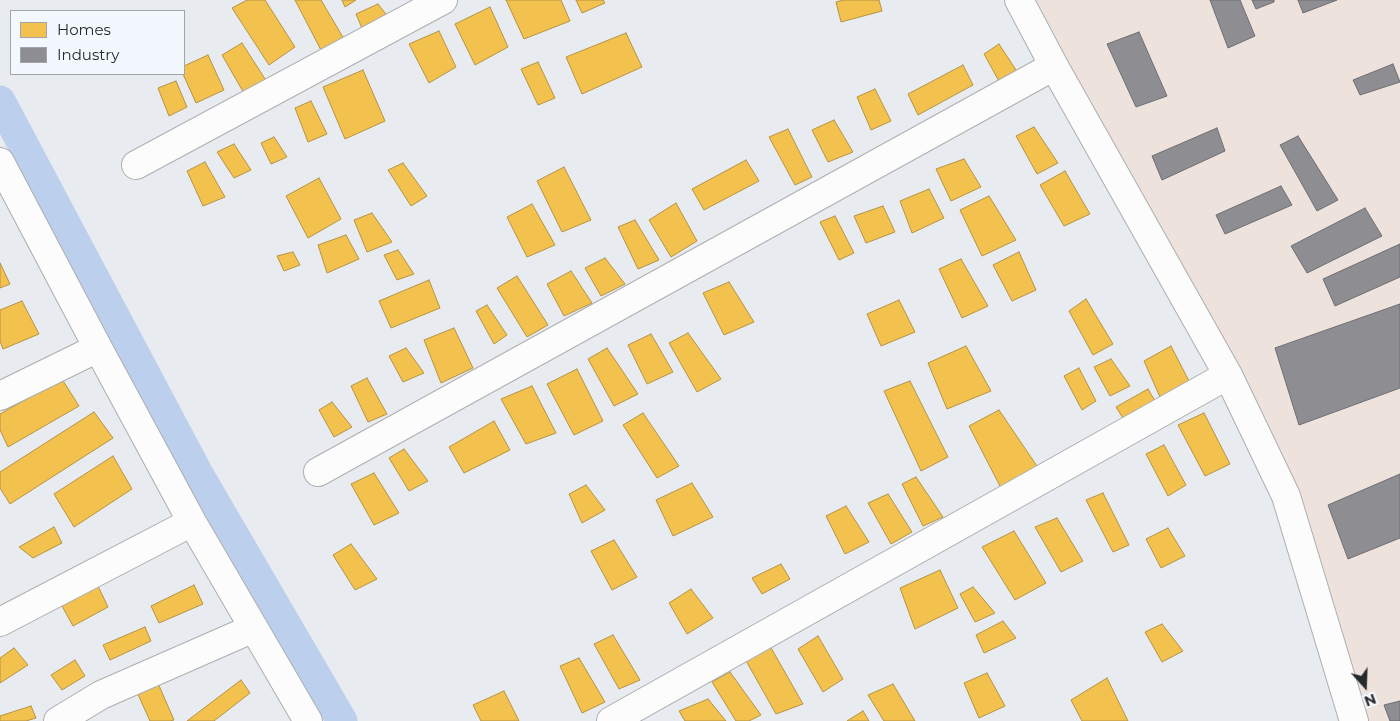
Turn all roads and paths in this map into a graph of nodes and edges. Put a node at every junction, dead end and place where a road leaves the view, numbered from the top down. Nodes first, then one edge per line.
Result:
1 (443, 0) edge
2 (1019, 0) edge
3 (1054, 66) junction
4 (136, 165) dead end
5 (3, 172) edge
6 (98, 348) junction
7 (1228, 375) junction
8 (0, 396) edge
9 (318, 472) dead end
10 (192, 522) junction
11 (0, 622) edge
12 (254, 628) junction
13 (1351, 720) edge
14 (58, 721) edge
15 (308, 721) edge
16 (611, 721) edge

1 - 4 street
2 - 3 street
3 - 7 street
3 - 9 street
5 - 6 street
6 - 8 street
6 - 10 street
7 - 13 street
7 - 16 street
10 - 11 street
10 - 12 street
12 - 14 street
12 - 15 street

